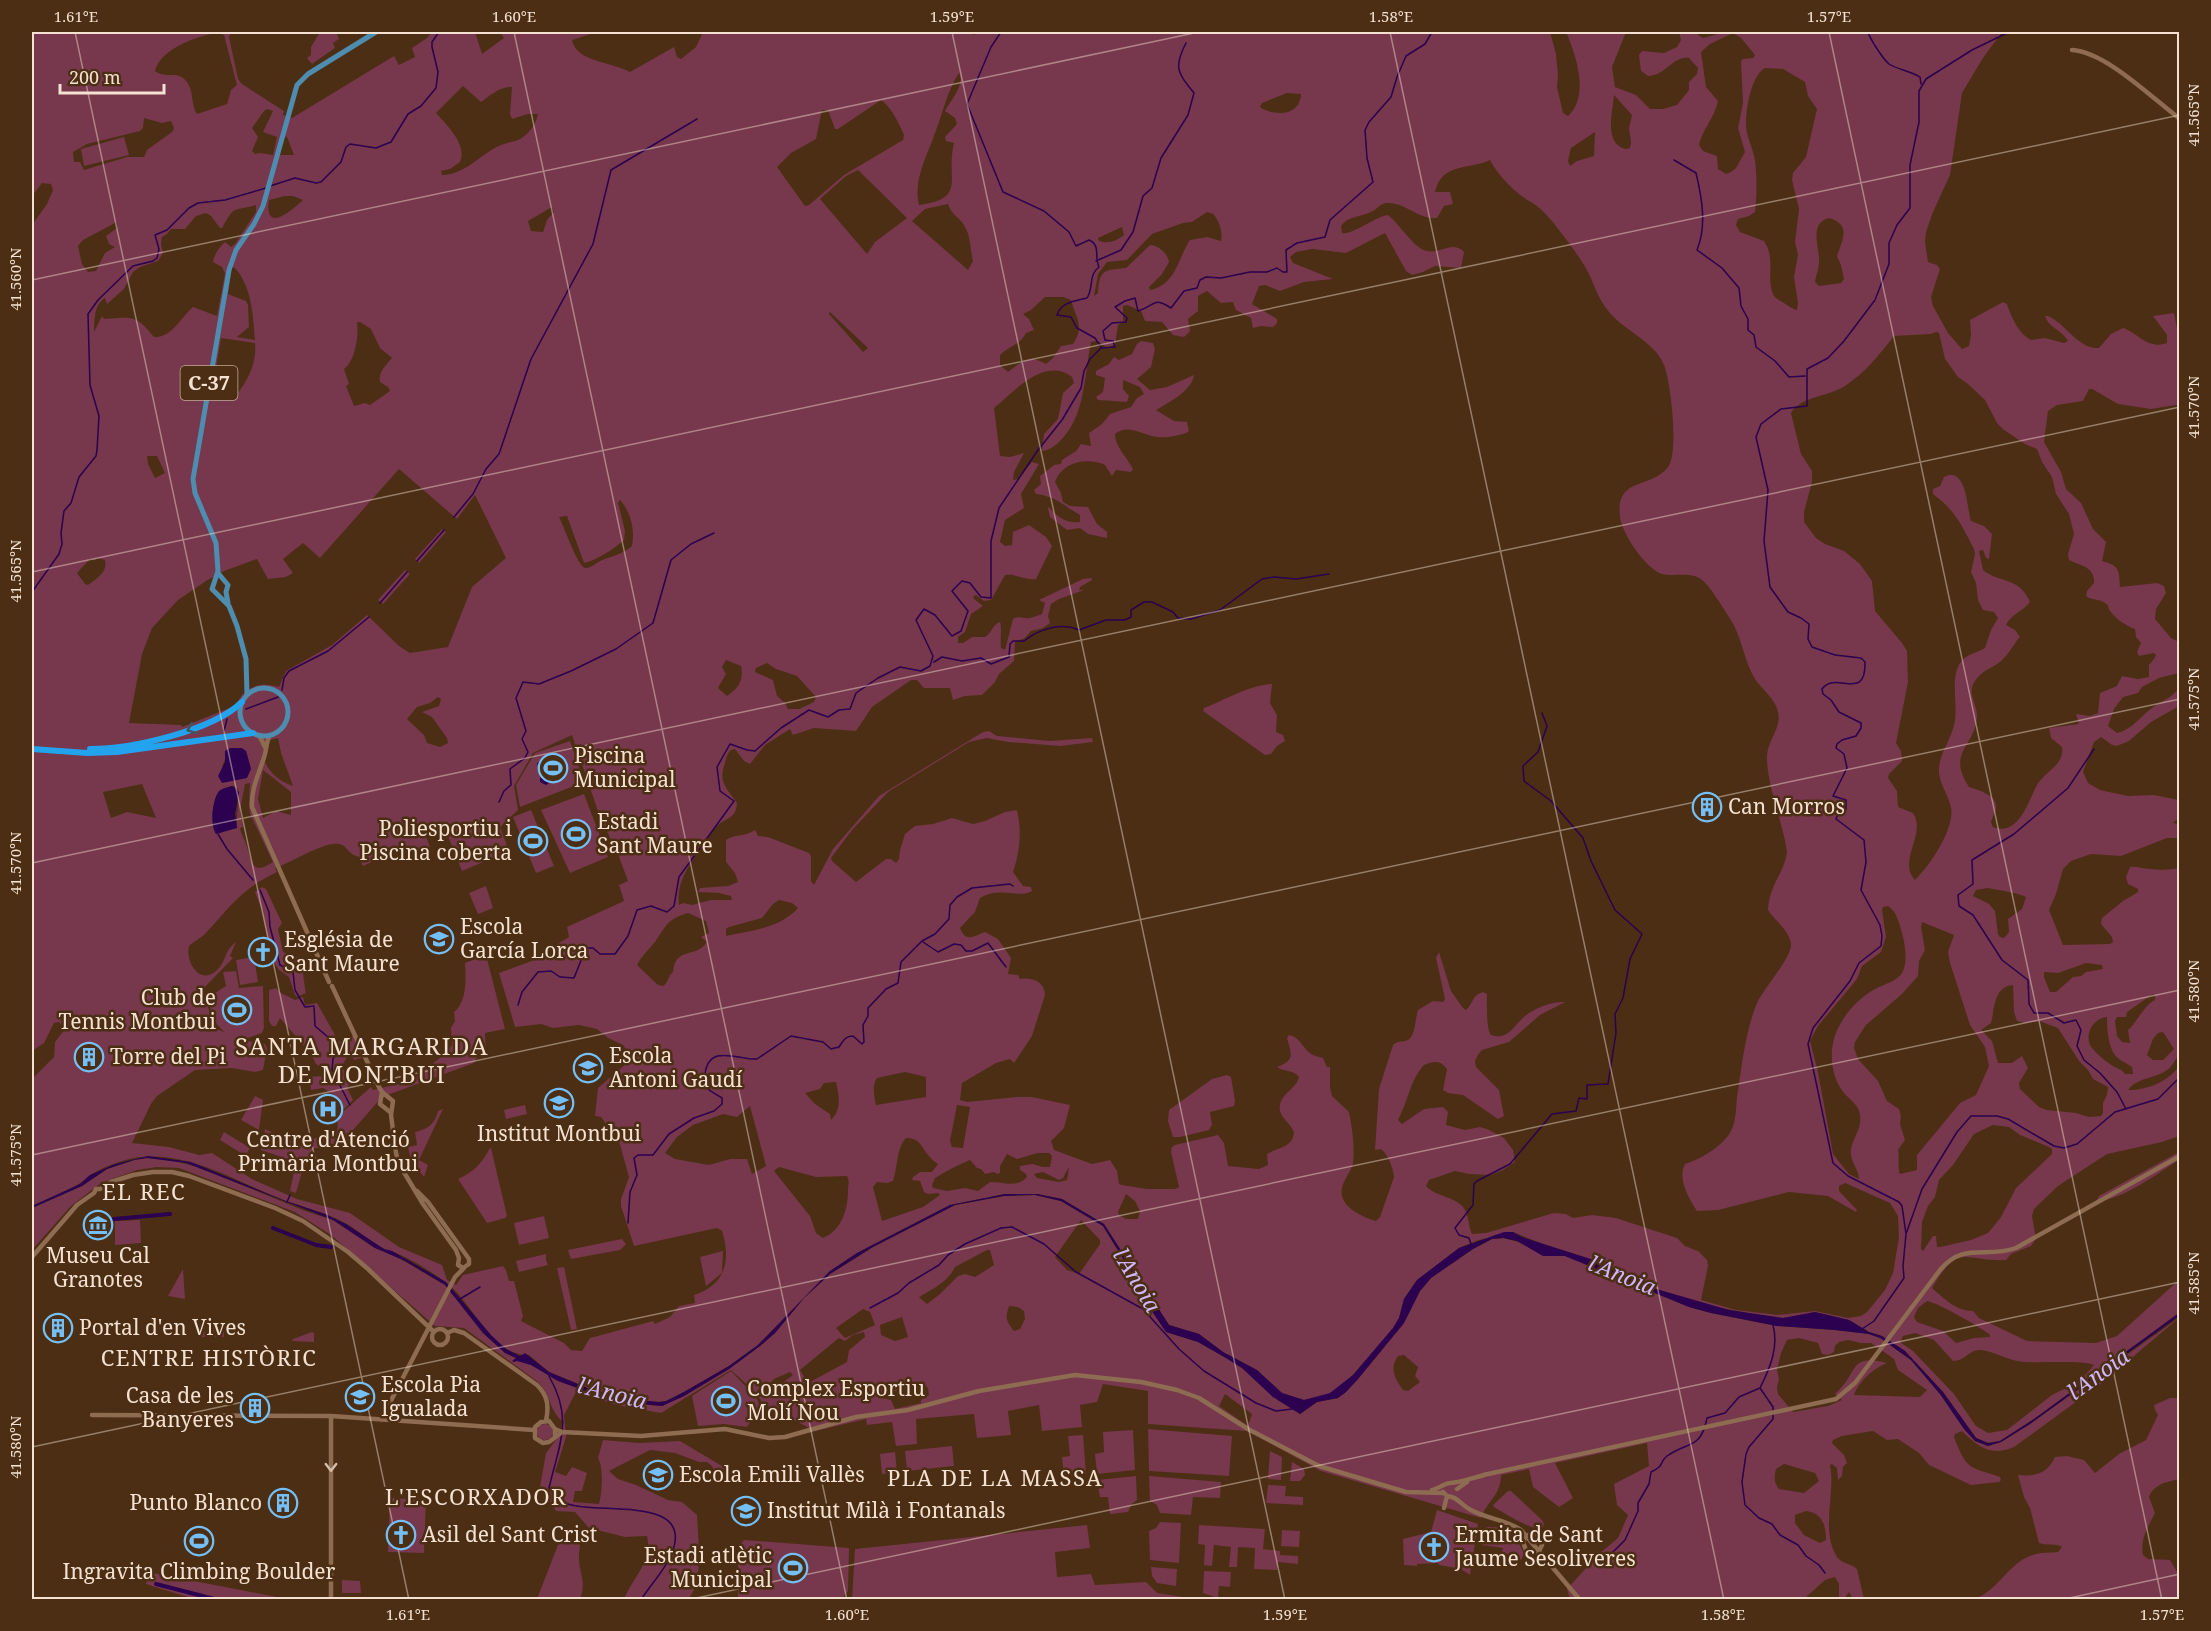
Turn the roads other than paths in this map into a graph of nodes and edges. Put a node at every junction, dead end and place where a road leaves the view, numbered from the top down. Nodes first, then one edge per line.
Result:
1 (376, 32) edge
2 (2072, 50) dead end
3 (2180, 119) edge
4 (218, 579) junction
5 (226, 592) junction
6 (219, 595) junction
7 (228, 606) junction
8 (247, 682) junction
9 (260, 689) junction
10 (247, 695) junction
11 (242, 702) junction
12 (256, 734) junction
13 (270, 735) junction
14 (265, 747) junction
15 (32, 749) edge
16 (65, 751) junction
17 (383, 1095) junction
18 (390, 1108) junction
19 (2180, 1156) edge
20 (417, 1191) junction
21 (465, 1256) junction
22 (32, 1257) edge
23 (459, 1258) junction
24 (461, 1267) junction
25 (434, 1332) junction
26 (447, 1333) junction
27 (92, 1415) dead end
28 (331, 1416) junction
29 (381, 1420) junction
30 (546, 1421) junction
31 (534, 1430) junction
32 (559, 1432) junction
33 (1474, 1478) junction
34 (1454, 1484) junction
35 (1450, 1492) junction
36 (1444, 1508) dead end
37 (1526, 1536) junction
38 (1539, 1551) junction
39 (331, 1599) edge
40 (1580, 1599) edge

1 - 4 main road, C-37
2 - 3 street
4 - 5 main road
4 - 6 main road
5 - 6 main road
5 - 7 main road
6 - 7 main road
7 - 8 main road
8 - 9 main road
8 - 10 main road
9 - 10 main road
9 - 13 main road
10 - 11 main road
11 - 12 main road
11 -> 16 highway
12 - 13 main road
12 - 14 street
12 - 16 highway
13 - 14 street
14 - 17 street
15 - 16 highway
17 - 18 street
17 - 18 street
18 - 20 street
19 - 33 street
20 - 21 street
20 - 23 street
21 - 23 street
21 - 24 street
22 - 25 street
23 - 24 street
24 - 29 street
25 - 26 street
25 - 26 street
26 - 30 street
27 - 28 street
28 - 29 street
28 -> 39 street
29 - 31 street
30 - 31 street
30 - 32 street
31 - 32 street
32 - 35 street
33 - 34 street
33 - 35 street
34 - 35 street
34 - 35 street
35 - 36 street
35 - 37 street
37 - 38 street
37 - 38 street
37 - 38 street
38 - 40 street

